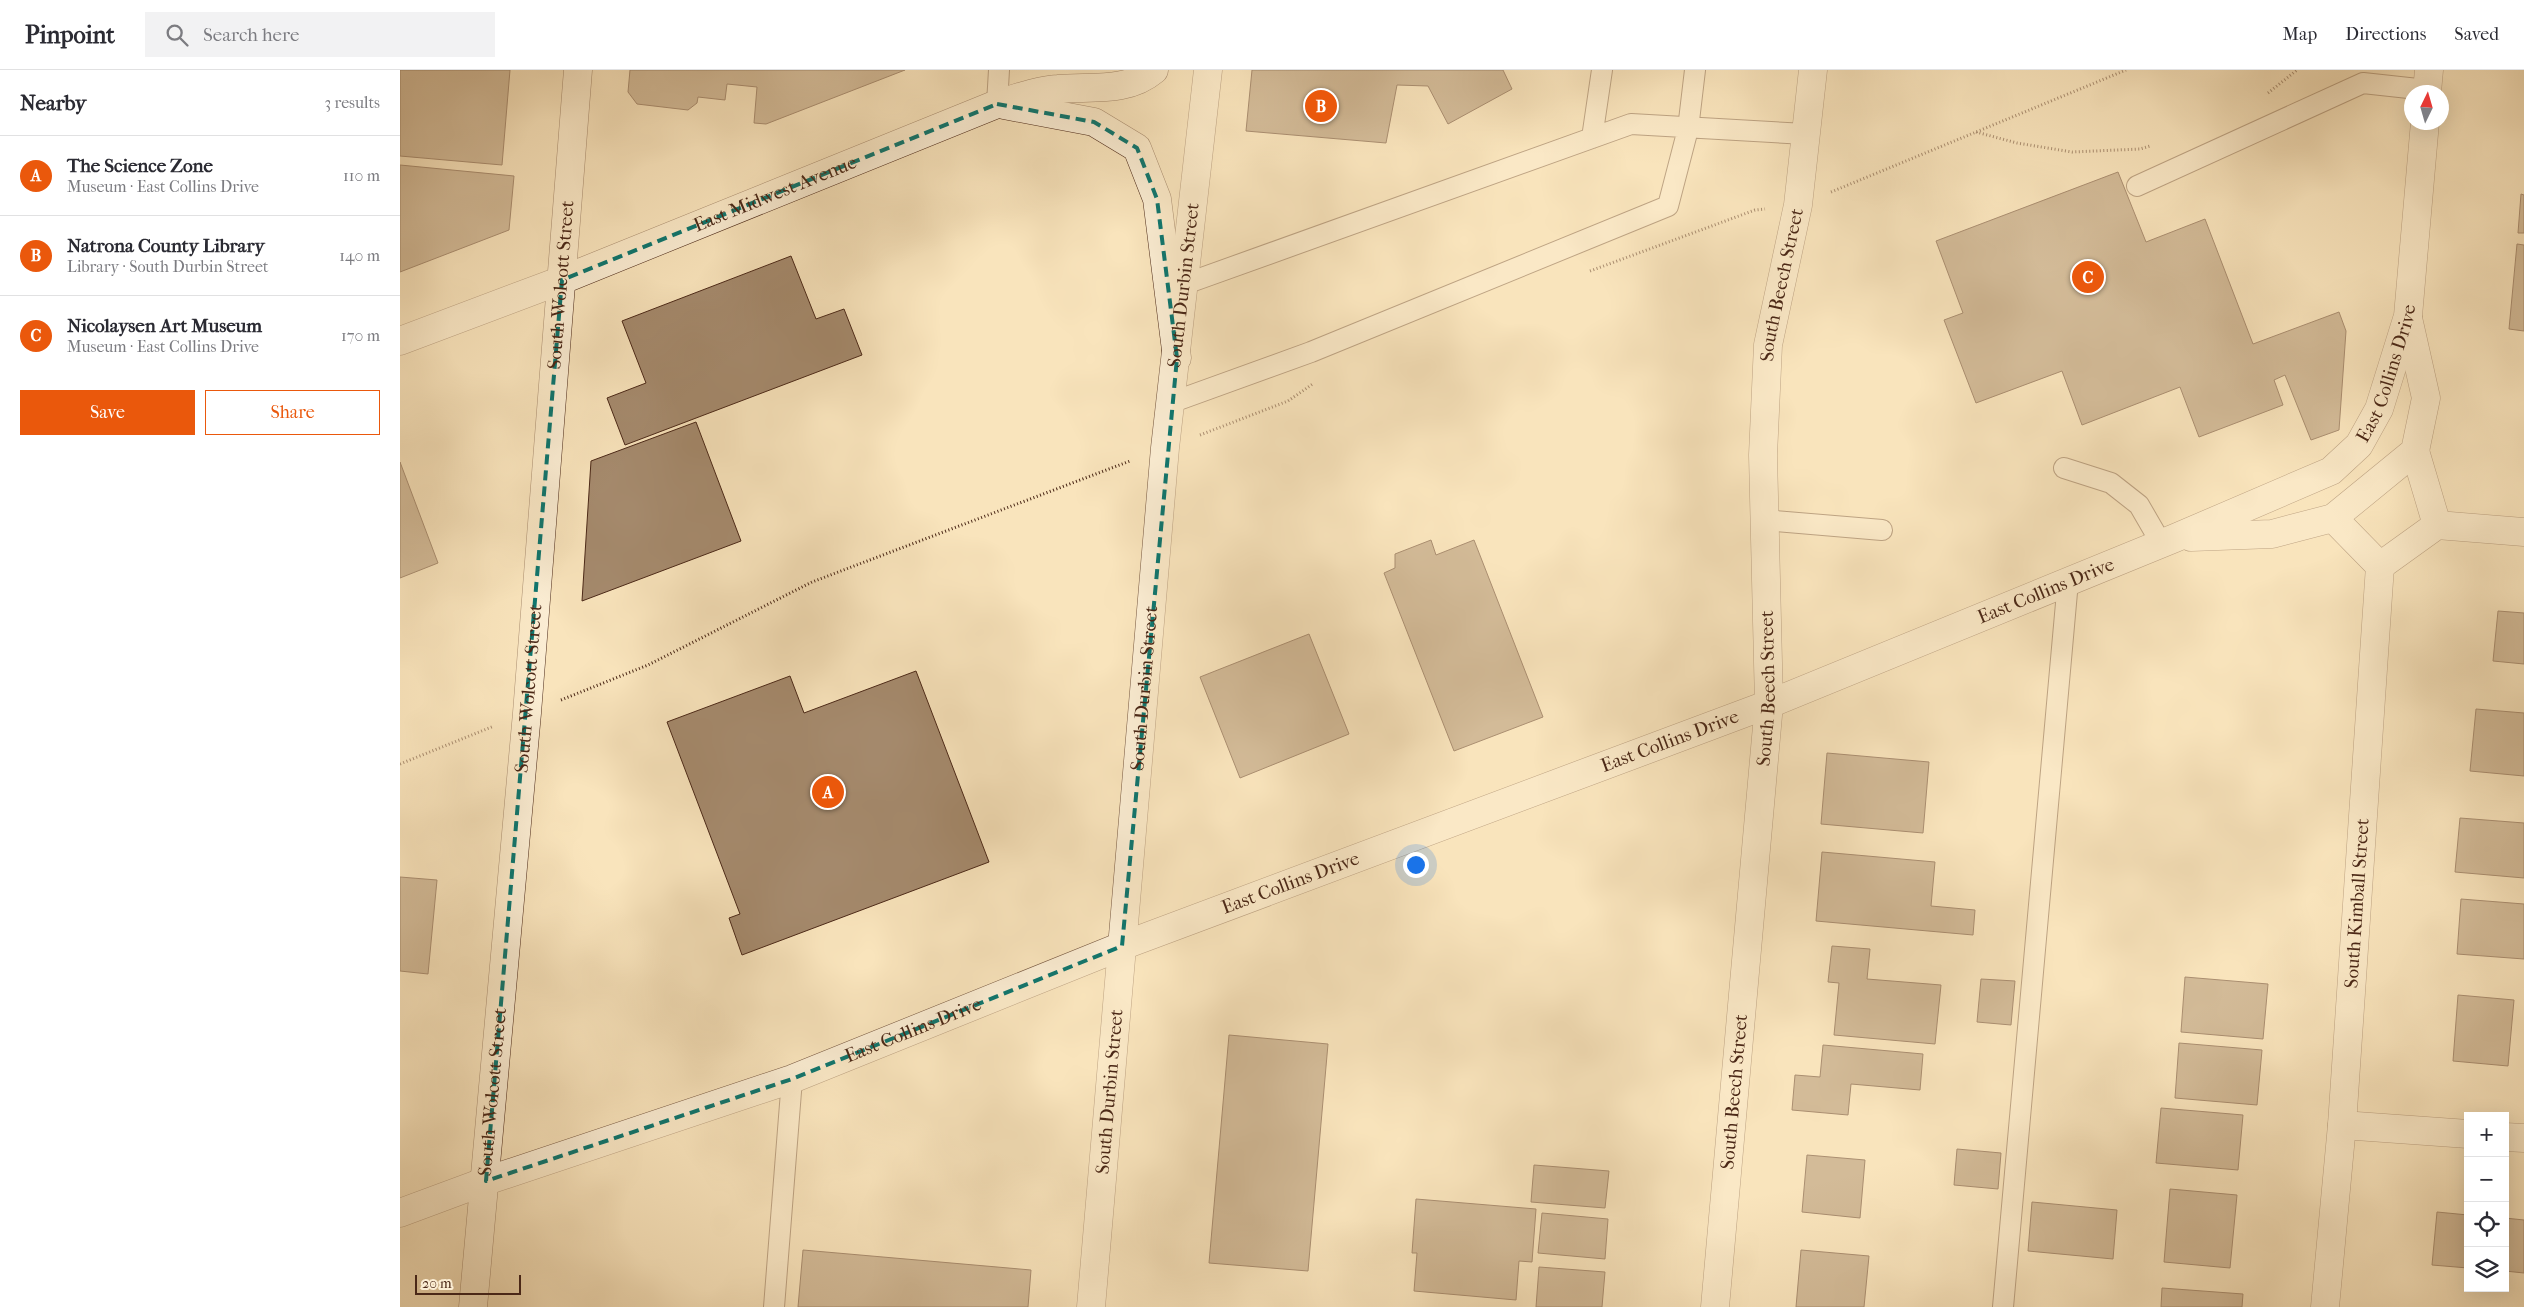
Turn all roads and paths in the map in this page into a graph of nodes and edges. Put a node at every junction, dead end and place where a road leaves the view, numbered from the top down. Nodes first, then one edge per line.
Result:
1 (578, 70) edge
2 (999, 70) edge
3 (1154, 70) edge
4 (1208, 70) edge
5 (1602, 70) edge
6 (1695, 70) edge
7 (1813, 70) edge
8 (2126, 70) edge
9 (2297, 70) edge
10 (2428, 84) edge
11 (2260, 99) dead end
12 (998, 104) junction
13 (1688, 129) junction
14 (2424, 130) edge
15 (1976, 132) junction
16 (1806, 134) junction
17 (1592, 138) junction
18 (2157, 144) dead end
19 (2137, 186) dead end
20 (1798, 206) junction
21 (1586, 273) dead end
22 (562, 280) junction
23 (1185, 284) junction
24 (2408, 316) junction
25 (400, 341) edge
26 (1177, 358) junction
27 (1319, 380) dead end
28 (1170, 403) junction
29 (1166, 448) junction
30 (2416, 451) junction
31 (2064, 468) dead end
32 (2333, 518) junction
33 (1764, 520) junction
34 (2437, 525) junction
35 (1882, 530) dead end
36 (2524, 532) edge
37 (2168, 541) junction
38 (2380, 566) junction
39 (2068, 581) junction
40 (1769, 704) junction
41 (527, 714) junction
42 (400, 764) edge
43 (1122, 946) junction
44 (792, 1079) junction
45 (2342, 1126) junction
46 (2464, 1134) edge
47 (2509, 1136) edge
48 (2524, 1138) edge
49 (486, 1180) junction
50 (400, 1213) edge
51 (474, 1307) edge
52 (774, 1307) edge
53 (1091, 1307) edge
54 (1715, 1307) edge
55 (2003, 1307) edge
56 (2326, 1307) edge

1 - 22 street, South Wolcott Street
2 - 12 lane
3 - 12 street, East Midwest Avenue
4 - 23 street, South Durbin Street
5 - 17 lane
6 - 13 lane
7 - 16 street, South Beech Street
8 - 15 path
9 - 11 path
10 - 19 lane
12 - 22 street, East Midwest Avenue
12 - 26 street
13 - 16 lane
13 - 17 lane
13 - 28 lane
14 - 24 street
15 - 18 path
15 - 20 path
16 - 20 street, South Beech Street
17 - 23 lane
20 - 21 path
20 - 33 street, South Beech Street
22 - 25 street, East Midwest Avenue
22 - 41 street, South Wolcott Street
23 - 26 street, South Durbin Street
24 - 30 street, East Collins Drive
24 - 37 street, East Collins Drive
26 - 28 street, South Durbin Street
27 - 29 path
28 - 29 street, South Durbin Street
29 - 41 path
29 - 43 street, South Durbin Street
30 - 32 street, East Collins Drive
30 - 34 street
31 - 37 lane
32 - 37 street, East Collins Drive
32 - 38 street
33 - 35 lane
33 - 40 street, South Beech Street
34 - 36 street
34 - 38 street
37 - 39 street, East Collins Drive
38 - 45 street, South Kimball Street
39 - 40 street, East Collins Drive
39 - 55 lane
40 - 43 street, East Collins Drive
40 - 54 street, South Beech Street
41 - 42 path
41 - 49 street, South Wolcott Street
43 - 44 street, East Collins Drive
43 - 53 street, South Durbin Street
44 - 49 street, East Collins Drive
44 - 52 lane
45 - 46 street
45 - 56 street, South Kimball Street
47 - 48 street
49 - 50 street, East Collins Drive
49 - 51 street, South Wolcott Street

